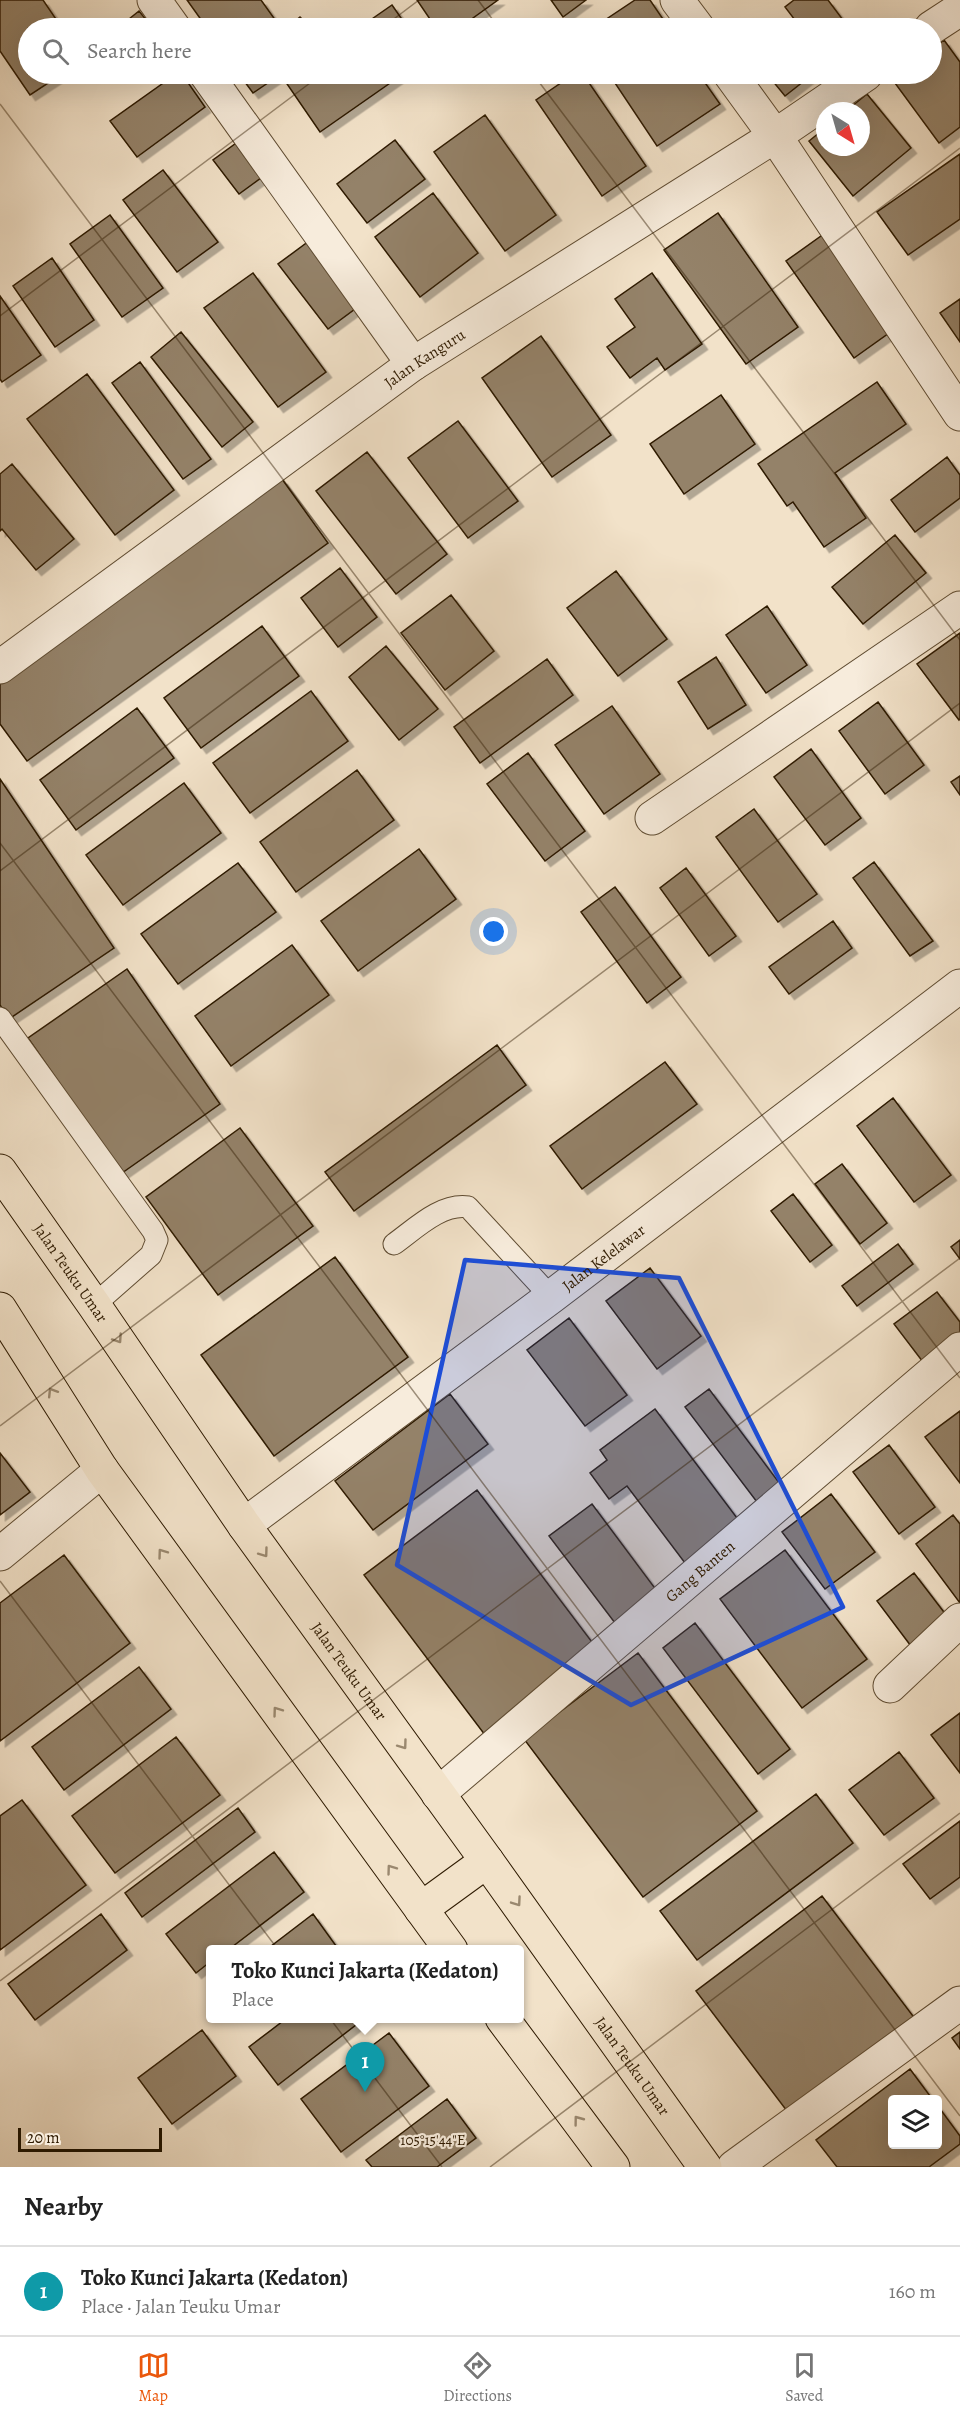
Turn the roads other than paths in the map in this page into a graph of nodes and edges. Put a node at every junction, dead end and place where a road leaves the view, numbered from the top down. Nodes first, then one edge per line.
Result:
1 (154, 0) edge
2 (677, 0) edge
3 (960, 9) edge
4 (167, 18) edge
5 (690, 18) edge
6 (942, 21) edge
7 (213, 84) edge
8 (737, 84) edge
9 (851, 84) edge
10 (775, 136) junction
11 (413, 364) junction
12 (960, 414) edge
13 (960, 609) edge
14 (0, 666) edge
15 (652, 818) dead end
16 (960, 987) edge
17 (0, 1018) edge
18 (0, 1171) edge
19 (394, 1244) dead end
20 (551, 1297) junction
21 (94, 1305) junction
22 (0, 1309) edge
23 (960, 1349) edge
24 (102, 1470) junction
25 (244, 1525) junction
26 (0, 1554) edge
27 (960, 1620) edge
28 (890, 1686) dead end
29 (438, 1794) junction
30 (488, 1861) junction
31 (421, 1910) junction
32 (447, 1945) edge
33 (960, 2003) edge
34 (505, 2023) edge
35 (613, 2167) edge
36 (705, 2167) edge
37 (734, 2167) edge

1 - 4 street
2 - 5 street
3 - 6 street
7 - 11 street
8 - 10 street
9 - 10 street, Jalan Kanguru
10 - 11 street, Jalan Kanguru
10 - 12 street
11 - 14 street, Jalan Kanguru
13 - 15 street
16 - 20 street, Jalan Kelelawar
17 - 21 lane
18 - 21 highway, Jalan Teuku Umar
19 - 20 lane
20 - 25 street, Jalan Kelelawar
21 -> 25 highway, Jalan Teuku Umar
24 -> 22 highway
23 - 29 street, Gang Banten
24 - 26 street
31 -> 24 highway
25 -> 29 highway, Jalan Teuku Umar
27 - 28 street
29 - 30 highway, Jalan Teuku Umar
30 - 31 highway
30 -> 36 highway, Jalan Teuku Umar
31 - 32 highway
33 - 37 street
35 -> 34 highway

